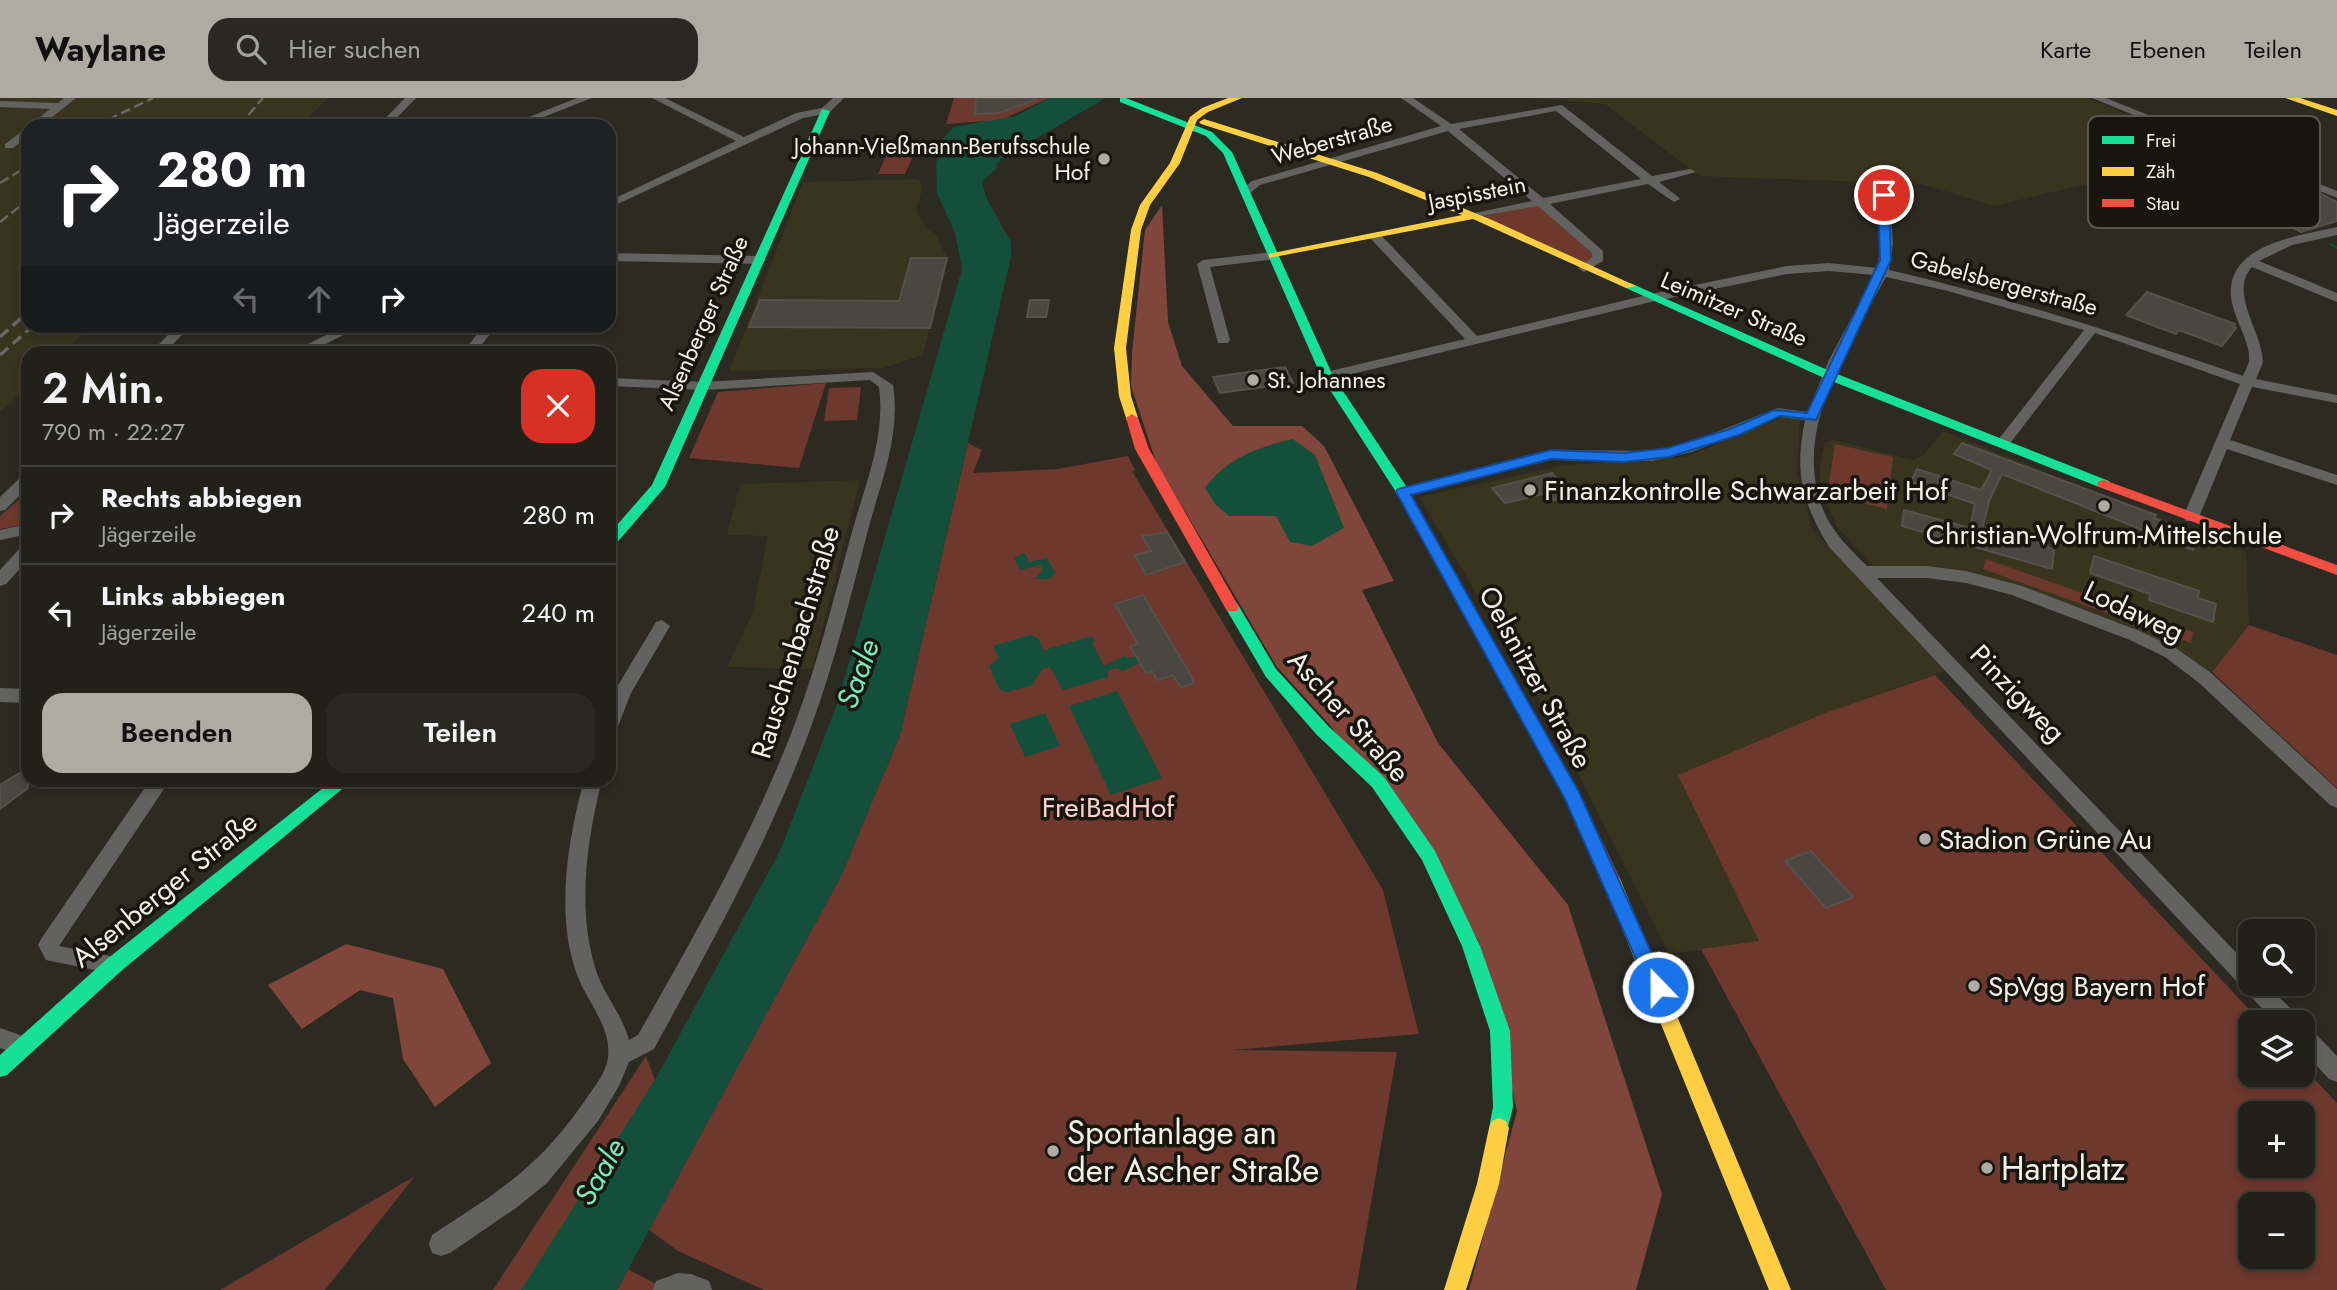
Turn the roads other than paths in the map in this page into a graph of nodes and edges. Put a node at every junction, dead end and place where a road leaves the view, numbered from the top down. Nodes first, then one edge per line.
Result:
1 (71, 98) edge
2 (411, 98) edge
3 (587, 98) edge
4 (657, 98) edge
5 (839, 98) edge
6 (1231, 98) edge
7 (1237, 98) edge
8 (1406, 98) edge
9 (2097, 98) edge
10 (2290, 98) edge
11 (1121, 99) edge
12 (0, 104) edge
13 (61, 106) junction
14 (1151, 108) junction
15 (825, 111) junction
16 (2337, 113) edge
17 (2142, 116) edge
18 (43, 119) edge
19 (390, 119) edge
20 (530, 119) edge
21 (1190, 122) junction
22 (1451, 127) junction
23 (21, 136) edge
24 (744, 141) junction
25 (9, 146) dead end
26 (1180, 154) junction
27 (1336, 162) junction
28 (1690, 172) dead end
29 (1651, 180) junction
30 (2320, 188) edge
31 (1245, 192) junction
32 (1884, 195) dead end
33 (2337, 195) edge
34 (1674, 199) dead end
35 (616, 202) edge
36 (1541, 203) junction
37 (1474, 216) junction
38 (2337, 230) edge
39 (1375, 236) junction
40 (1273, 256) junction
41 (616, 257) edge
42 (760, 260) junction
43 (2249, 261) junction
44 (1584, 268) junction
45 (1881, 272) junction
46 (2337, 298) edge
47 (1651, 299) junction
48 (2092, 328) junction
49 (177, 333) edge
50 (339, 333) edge
51 (1472, 339) junction
52 (1223, 340) dead end
53 (163, 346) edge
54 (311, 346) edge
55 (1828, 375) junction
56 (1327, 376) junction
57 (616, 382) edge
58 (2247, 382) junction
59 (704, 386) junction
60 (2337, 399) edge
61 (1811, 417) junction
62 (2221, 442) junction
63 (2003, 443) junction
64 (2337, 480) edge
65 (21, 487) edge
66 (1403, 492) junction
67 (0, 506) edge
68 (2191, 517) junction
69 (616, 529) edge
70 (21, 530) edge
71 (0, 535) edge
72 (21, 558) edge
73 (2337, 570) edge
74 (1862, 572) junction
75 (0, 580) edge
76 (662, 626) dead end
77 (0, 695) edge
78 (21, 696) edge
79 (616, 710) edge
80 (156, 787) edge
81 (336, 787) edge
82 (591, 787) edge
83 (2337, 800) edge
84 (114, 965) junction
85 (2238, 967) edge
86 (2265, 996) edge
87 (2278, 1010) edge
88 (0, 1038) edge
89 (23, 1046) junction
90 (2315, 1049) edge
91 (620, 1056) junction
92 (0, 1068) edge
93 (2337, 1072) edge
94 (441, 1244) dead end
95 (665, 1290) edge
96 (700, 1290) edge
97 (1455, 1290) edge
98 (1780, 1290) edge

1 - 13 street
2 - 19 street
3 - 20 street
4 - 24 street
5 - 15 street
6 - 14 street
7 - 21 street
8 - 22 street
9 - 17 street
10 - 16 street
11 - 14 street
12 - 13 street
13 - 18 street
14 - 21 street
14 - 26 street
15 - 24 street
15 - 42 street, Alsenberger Straße
21 - 26 street, Ascher Straße
21 - 27 street, Leimitzer Straße
21 - 31 street, Oelsnitzer Straße
22 - 27 street, Weberstraße
22 - 29 street, Weberstraße
22 - 36 street
23 - 25 street
24 - 35 street
26 - 97 street, Ascher Straße
27 - 31 street, Weberstraße
27 - 37 street, Leimitzer Straße
28 - 29 street, Jaspisstein
29 - 34 street
29 - 36 street, Jaspisstein
30 - 33 street
31 - 40 street, Oelsnitzer Straße
32 - 45 street, Pinzigweg
36 - 37 street, Jaspisstein
36 - 44 street
37 - 39 street, Jaspisstein
37 - 44 street, Leimitzer Straße
38 - 43 street
39 - 40 street, Jaspisstein
39 - 51 street
40 - 52 street
40 - 56 street, Oelsnitzer Straße
41 - 42 street
42 - 59 street, Alsenberger Straße
43 - 46 street
43 - 58 street
44 - 47 street, Leimitzer Straße
45 - 47 street, Gabelsbergerstraße
45 - 48 street, Gabelsbergerstraße
45 - 55 street, Pinzigweg
47 - 51 street, Gabelsbergerstraße
47 - 55 street, Leimitzer Straße
48 - 58 street, Gabelsbergerstraße
48 - 63 street
49 - 53 street
50 - 54 street
51 - 56 street, Gabelsbergerstraße
55 - 61 street, Pinzigweg
55 - 63 street, Leimitzer Straße
56 - 66 street, Oelsnitzer Straße
57 - 59 street, Rauschenbachstraße
58 - 60 street, Gabelsbergerstraße
58 - 62 street
59 - 69 street, Alsenberger Straße
59 - 91 street, Rauschenbachstraße
61 - 66 street
61 - 74 street, Pinzigweg
62 - 64 street
62 - 68 street
63 - 68 street, Leimitzer Straße
65 - 67 street
66 - 98 street, Oelsnitzer Straße
68 - 73 street, Leimitzer Straße
70 - 71 street
72 - 75 street
74 - 83 street, Lodaweg
74 - 85 street, Pinzigweg
76 - 79 street
77 - 78 street
80 - 84 street
81 - 84 street, Alsenberger Straße
82 - 91 street
84 - 89 street, Alsenberger Straße
86 - 87 street, Pinzigweg
88 - 89 street
89 - 92 street, Alsenberger Straße
90 - 93 street
91 - 94 street
95 - 96 street

